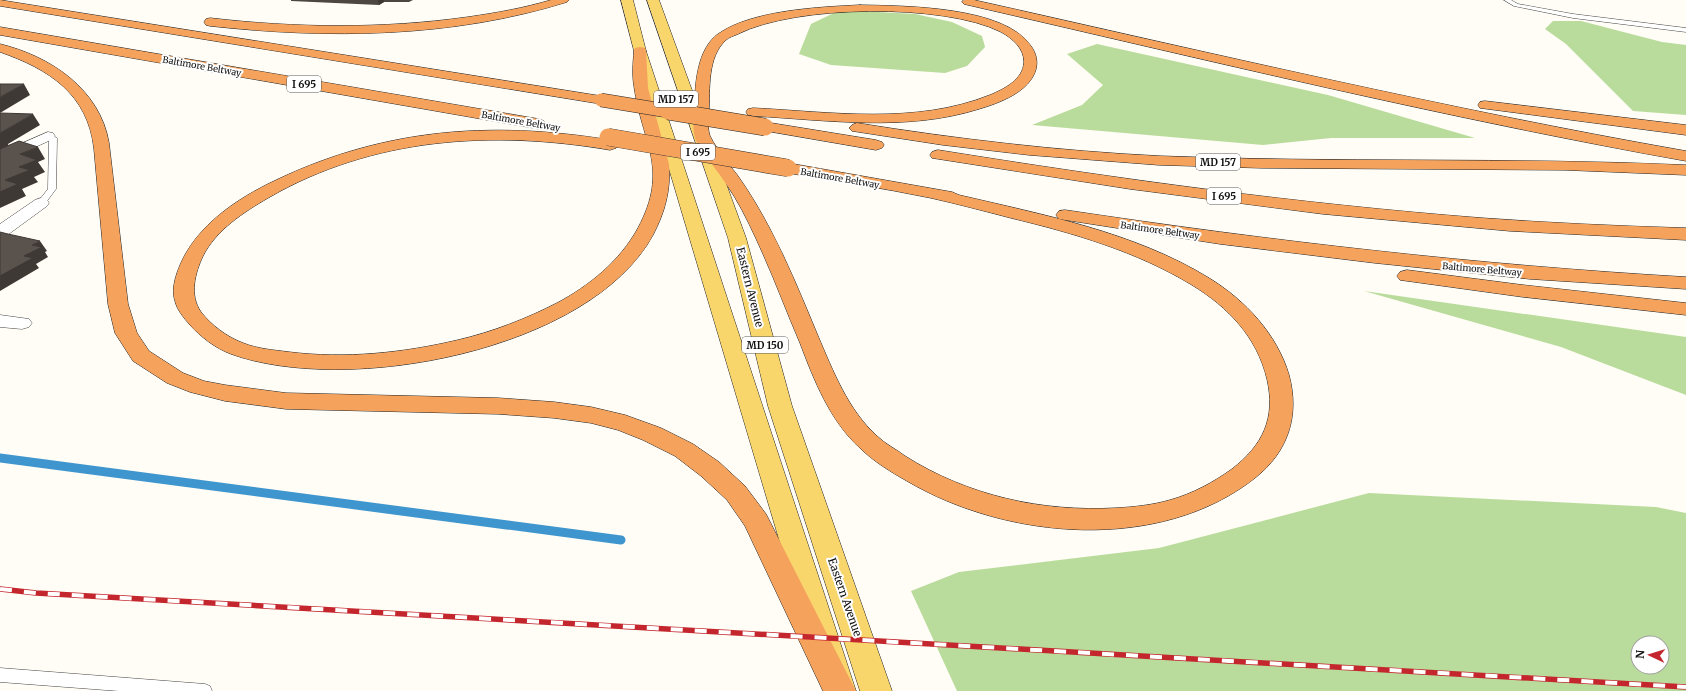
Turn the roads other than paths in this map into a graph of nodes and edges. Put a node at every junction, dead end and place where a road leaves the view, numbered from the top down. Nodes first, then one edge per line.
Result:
1 (44, 0) edge
2 (563, 0) edge
3 (627, 0) edge
4 (653, 0) edge
5 (959, 0) edge
6 (1507, 0) edge
7 (0, 3) edge
8 (101, 9) junction
9 (145, 14) dead end
10 (196, 21) dead end
11 (1686, 30) edge
12 (0, 31) edge
13 (1133, 38) junction
14 (0, 48) edge
15 (640, 51) junction
16 (600, 93) junction
17 (753, 112) junction
18 (1686, 130) edge
19 (48, 136) joint
20 (701, 136) junction
21 (609, 141) junction
22 (1686, 156) edge
23 (0, 159) edge
24 (1686, 170) edge
25 (938, 195) junction
26 (41, 204) joint
27 (1152, 229) junction
28 (0, 232) edge
29 (1686, 234) edge
30 (1686, 283) edge
31 (1686, 309) edge
32 (0, 321) edge
33 (22, 323) dead end
34 (0, 675) edge
35 (205, 691) edge
36 (840, 691) edge
37 (876, 691) edge

1 - 8 highway
2 - 10 highway
3 - 15 main road, MD 150
4 - 20 main road, Eastern Avenue / MD 150
5 - 13 highway
6 - 11 lane
7 - 16 highway, I 695
8 - 9 highway
8 - 16 highway
12 - 21 highway, Baltimore Beltway / I 695
13 - 18 highway
13 - 22 highway
14 - 36 highway
15 - 21 highway
15 - 36 main road, MD 150
16 - 17 highway, MD 157
16 - 29 highway, I 695, bridge
17 - 20 highway
17 - 24 highway, MD 157
19 - 23 street
19 - 26 lane
20 - 25 highway
20 - 37 main road, Eastern Avenue / MD 150
21 - 25 highway, Baltimore Beltway, bridge
25 - 27 highway, Baltimore Beltway
26 - 28 street
27 - 30 highway, Baltimore Beltway
27 - 31 highway
32 - 33 street
34 - 35 lane

